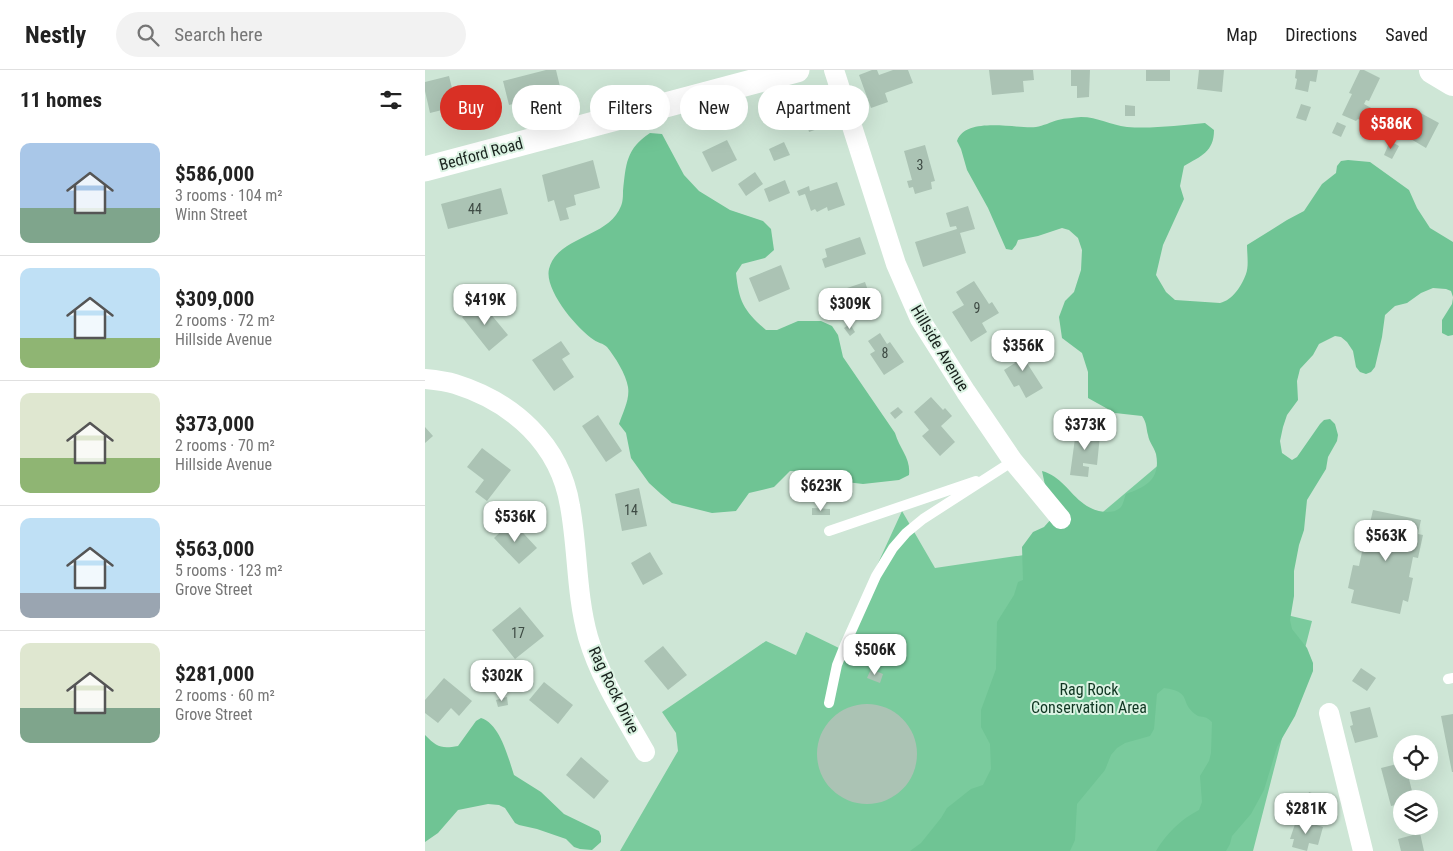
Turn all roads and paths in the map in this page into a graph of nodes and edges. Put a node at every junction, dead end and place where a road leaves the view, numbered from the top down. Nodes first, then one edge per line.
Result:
1 (797, 70) edge
2 (834, 70) edge
3 (1433, 70) edge
4 (1453, 82) edge
5 (425, 169) edge
6 (425, 379) edge
7 (1013, 461) junction
8 (991, 475) junction
9 (1061, 519) dead end
10 (829, 531) dead end
11 (829, 703) dead end
12 (1329, 713) dead end
13 (645, 752) dead end
14 (1363, 851) edge

1 - 5 street, Bedford Road
2 - 7 street, Hillside Avenue
3 - 4 main road
6 - 13 street, Rag Rock Drive
7 - 8 lane
7 - 9 street, Hillside Avenue
8 - 10 lane
8 - 11 lane
12 - 14 street

